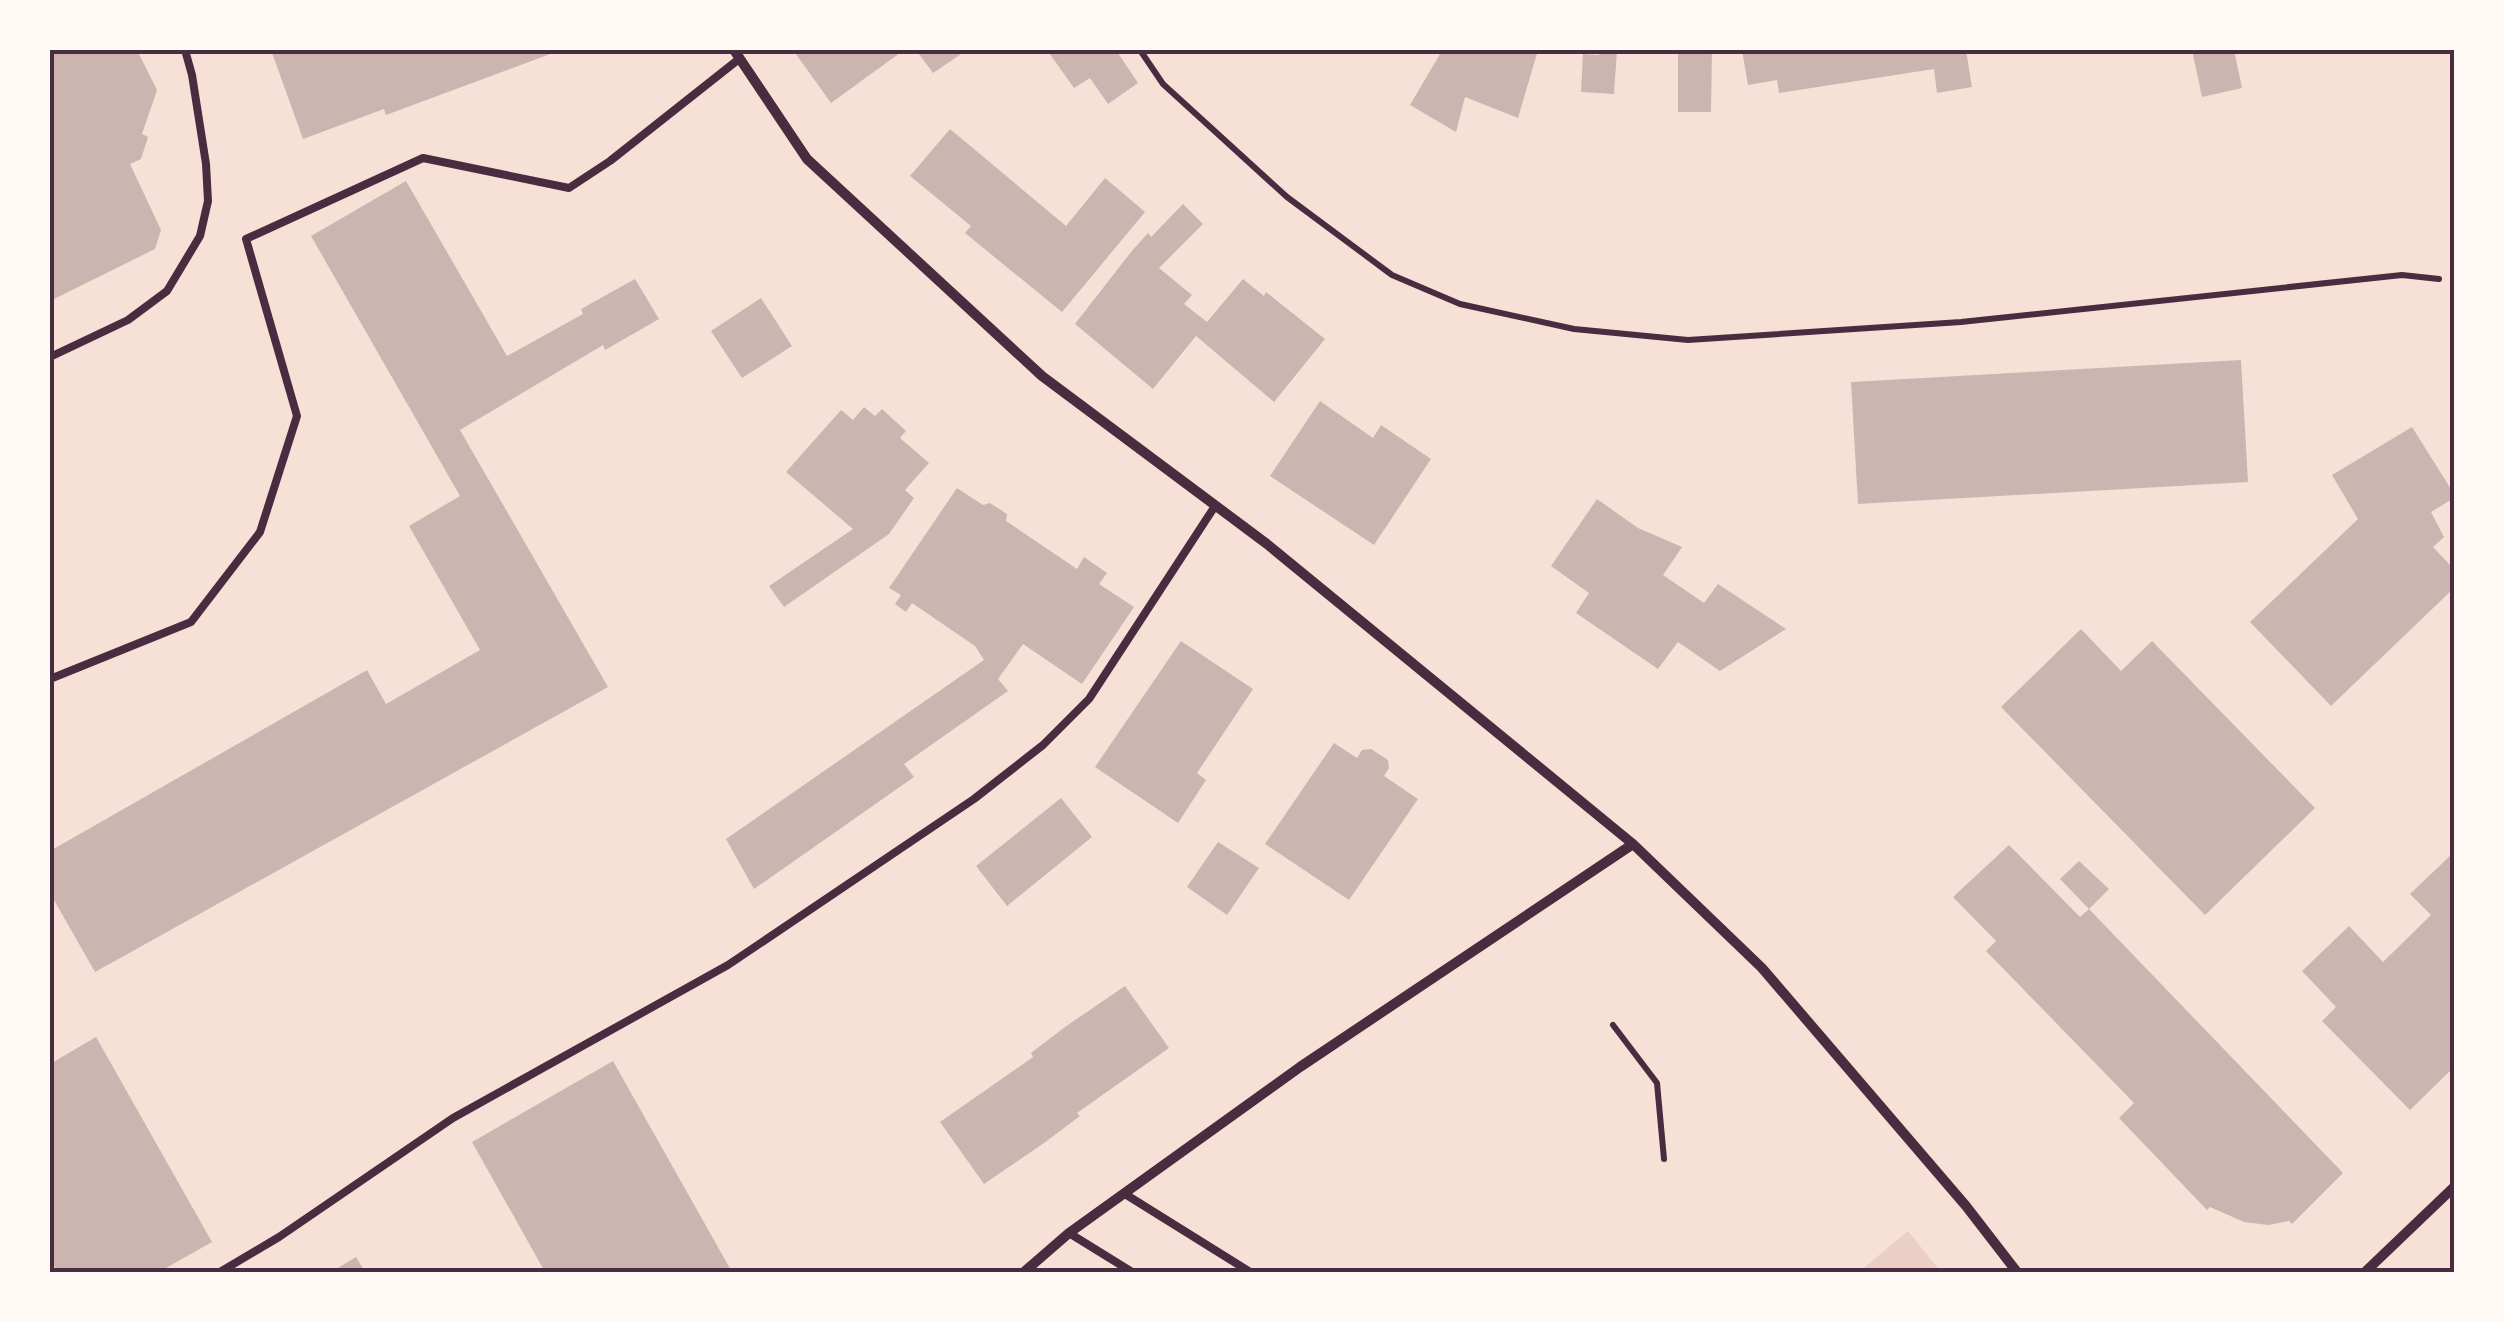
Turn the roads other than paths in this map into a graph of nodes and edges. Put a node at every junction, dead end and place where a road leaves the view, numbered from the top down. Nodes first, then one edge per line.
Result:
1 (184, 50) edge
2 (737, 54) edge
3 (50, 357) edge
4 (1215, 506) junction
5 (50, 679) edge
6 (1632, 844) junction
7 (2454, 1187) edge
8 (1125, 1194) junction
9 (1069, 1233) junction
10 (220, 1272) edge
11 (1024, 1272) edge
12 (1132, 1272) edge
13 (1250, 1272) edge
14 (2018, 1272) edge
15 (2365, 1272) edge

1 - 3 lane
2 - 4 street
2 - 5 lane
4 - 6 street
4 - 10 lane
6 - 8 street
6 - 14 street
7 - 15 street
8 - 9 street
8 - 13 lane
9 - 11 street
9 - 12 lane

